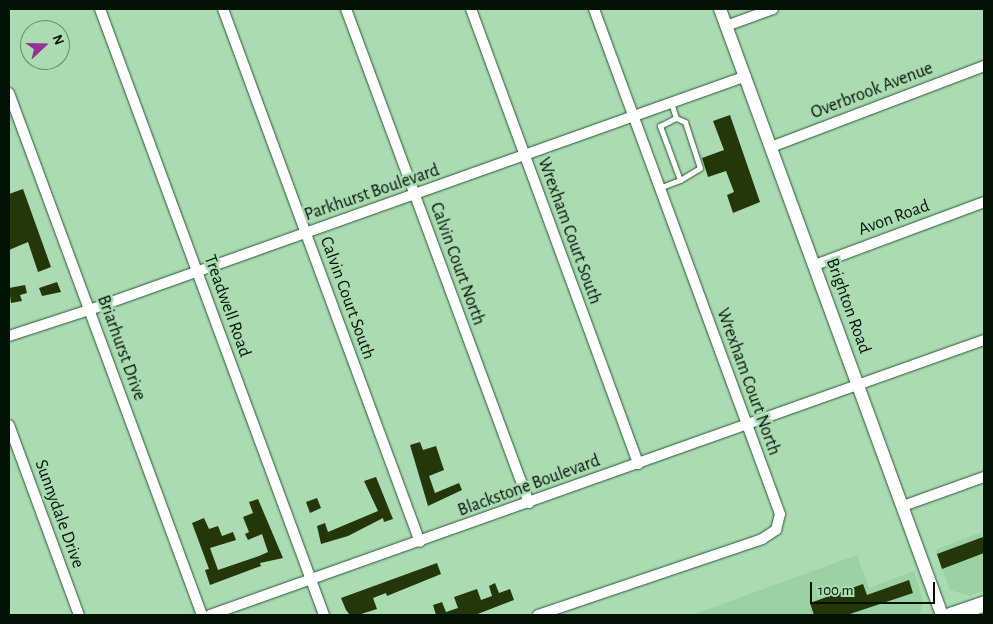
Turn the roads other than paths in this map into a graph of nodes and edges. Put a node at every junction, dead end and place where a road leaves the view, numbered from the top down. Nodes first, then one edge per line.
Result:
1 (100, 9) edge
2 (223, 9) edge
3 (346, 9) edge
4 (470, 9) edge
5 (594, 9) edge
6 (720, 9) edge
7 (773, 9) edge
8 (726, 26) junction
9 (984, 66) edge
10 (746, 76) junction
11 (9, 93) edge
12 (671, 103) junction
13 (633, 117) junction
14 (676, 118) junction
15 (771, 146) junction
16 (525, 156) junction
17 (680, 180) junction
18 (660, 188) junction
19 (414, 195) junction
20 (984, 202) edge
21 (306, 234) junction
22 (815, 265) junction
23 (197, 272) junction
24 (89, 310) junction
25 (9, 336) edge
26 (984, 340) edge
27 (858, 386) junction
28 (9, 425) edge
29 (747, 425) junction
30 (638, 464) junction
31 (984, 477) edge
32 (529, 503) junction
33 (903, 506) junction
34 (420, 542) junction
35 (311, 580) junction
36 (984, 603) edge
37 (79, 615) edge
38 (202, 615) edge
39 (210, 615) edge
40 (324, 615) edge
41 (538, 615) edge
42 (942, 615) edge
43 (950, 615) edge

1 - 23 street, Treadwell Road
2 - 21 street, Calvin Court South
3 - 19 street, Calvin Court North
4 - 16 street, Wrexham Court South
5 - 13 street, Wrexham Court North
6 - 8 street, Brighton Road
7 - 8 street
8 - 10 street, Brighton Road
9 - 15 street, Overbrook Avenue
10 - 12 street, Parkhurst Boulevard
10 - 15 street, Brighton Road
11 - 24 street, Briarhurst Drive
12 - 13 street, Parkhurst Boulevard
12 - 14 lane
13 - 16 street, Parkhurst Boulevard
13 - 18 street, Wrexham Court North
14 - 17 lane
14 - 17 lane
15 - 22 street, Brighton Road
16 - 19 street, Parkhurst Boulevard
16 - 30 street, Wrexham Court South
17 - 18 lane
18 - 29 street, Wrexham Court North
19 - 21 street, Parkhurst Boulevard
19 - 32 street, Calvin Court North
20 - 22 street, Avon Road
21 - 23 street, Parkhurst Boulevard
21 - 34 street, Calvin Court South
22 - 27 street, Brighton Road
23 - 24 street, Parkhurst Boulevard
23 - 35 street, Treadwell Road
24 - 25 street, Parkhurst Boulevard
24 - 38 street, Briarhurst Drive
26 - 27 street, Blackstone Boulevard
27 - 29 street, Blackstone Boulevard
27 - 33 street, Brighton Road
28 - 37 street, Sunnydale Drive
29 - 30 street, Blackstone Boulevard
29 - 41 street, Wrexham Court North
30 - 32 street, Blackstone Boulevard
31 - 33 street
32 - 34 street, Blackstone Boulevard
33 - 42 street, Brighton Road
34 - 35 street, Blackstone Boulevard
35 - 39 street, Blackstone Boulevard
35 - 40 street, Treadwell Road
36 - 43 main road

